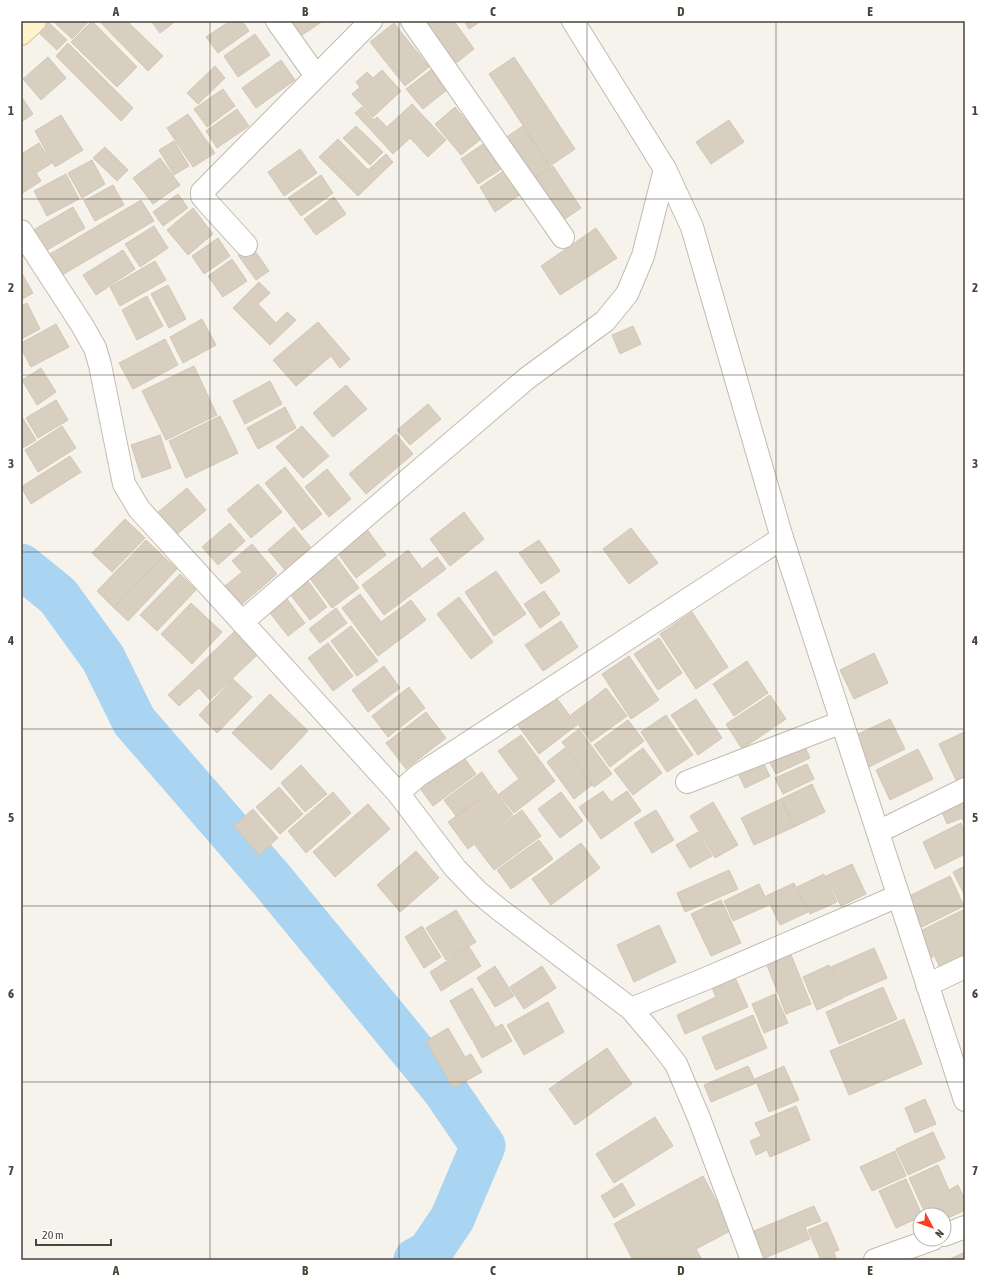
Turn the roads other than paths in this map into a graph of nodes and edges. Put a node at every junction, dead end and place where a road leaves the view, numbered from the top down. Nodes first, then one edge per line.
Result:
1 (35, 21) edge
2 (277, 21) edge
3 (371, 21) edge
4 (412, 21) edge
5 (573, 21) edge
6 (21, 34) edge
7 (316, 76) junction
8 (665, 169) junction
9 (21, 231) edge
10 (563, 237) dead end
11 (246, 245) dead end
12 (782, 538) junction
13 (242, 622) junction
14 (842, 722) junction
15 (688, 782) dead end
16 (965, 788) edge
17 (398, 793) junction
18 (878, 832) junction
19 (898, 896) junction
20 (965, 967) edge
21 (928, 985) junction
22 (631, 1009) junction
23 (965, 1100) edge
24 (965, 1227) edge
25 (952, 1232) edge
26 (912, 1247) edge
27 (752, 1260) edge
28 (875, 1260) edge

1 - 6 main road
2 - 7 street
3 - 7 street
4 - 10 street
5 - 8 street
7 - 11 street
8 - 12 street
8 - 13 street
9 - 13 street
12 - 14 street
12 - 17 street
13 - 17 street
14 - 15 street
14 - 18 street
16 - 18 street
17 - 22 street
18 - 19 street
19 - 21 street
19 - 22 street
20 - 21 street
21 - 23 street
22 - 27 street
24 - 25 street
26 - 28 street

